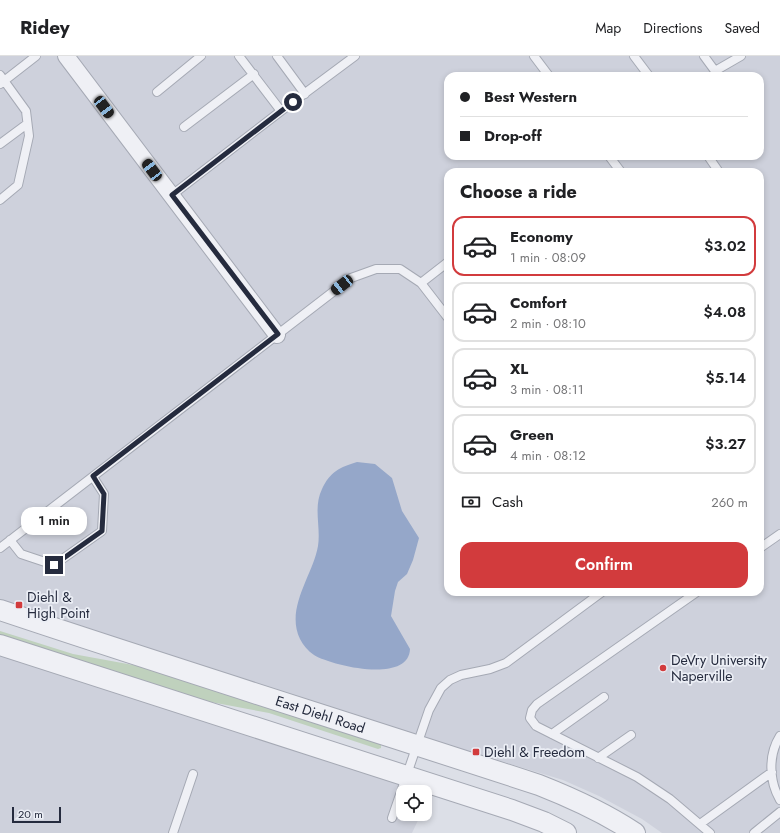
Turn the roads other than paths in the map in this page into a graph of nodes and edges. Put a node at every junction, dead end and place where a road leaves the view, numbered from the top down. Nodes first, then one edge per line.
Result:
1 (36, 56) edge
2 (66, 56) edge
3 (201, 56) edge
4 (240, 56) edge
5 (277, 56) edge
6 (355, 56) edge
7 (534, 56) edge
8 (634, 56) edge
9 (704, 56) edge
10 (742, 56) edge
11 (546, 72) edge
12 (646, 72) edge
13 (254, 74) junction
14 (1, 80) edge
15 (157, 92) dead end
16 (305, 94) junction
17 (281, 111) junction
18 (27, 124) junction
19 (184, 127) dead end
20 (0, 144) edge
21 (172, 195) junction
22 (0, 200) edge
23 (444, 265) edge
24 (421, 283) junction
25 (444, 313) edge
26 (278, 334) junction
27 (93, 476) junction
28 (780, 534) edge
29 (10, 540) junction
30 (764, 545) edge
31 (0, 548) edge
32 (597, 596) edge
33 (691, 596) edge
34 (0, 610) edge
35 (0, 645) edge
36 (604, 697) dead end
37 (552, 734) junction
38 (632, 734) dead end
39 (780, 736) edge
40 (417, 745) junction
41 (598, 758) junction
42 (772, 772) junction
43 (193, 774) dead end
44 (407, 775) junction
45 (780, 800) edge
46 (780, 812) edge
47 (392, 818) dead end
48 (700, 824) junction
49 (173, 833) edge
50 (566, 833) edge
51 (635, 833) edge
52 (710, 833) edge
53 (754, 833) edge

1 - 14 lane
2 - 21 street
3 - 15 lane
4 - 13 lane
5 - 16 lane
6 - 16 lane
7 - 11 lane
8 - 12 lane
9 - 10 lane
13 - 17 lane
13 - 19 lane
14 - 18 lane
16 - 17 lane
17 - 21 lane
18 - 20 lane
18 - 22 lane
21 - 26 street
23 - 24 lane
24 - 25 lane
24 - 26 lane
26 - 27 lane
27 - 29 lane
27 - 29 lane
28 - 30 lane
29 - 31 lane
32 - 40 lane
33 - 37 lane
34 - 40 street, East Diehl Road
35 - 44 street
36 - 37 lane
37 - 41 lane
38 - 41 lane
39 - 42 lane
40 - 44 lane
40 - 51 street, East Diehl Road
41 - 48 lane
42 - 45 lane
42 - 48 lane
43 - 49 lane
44 - 47 lane
44 - 50 street
46 - 53 lane
48 - 52 lane

